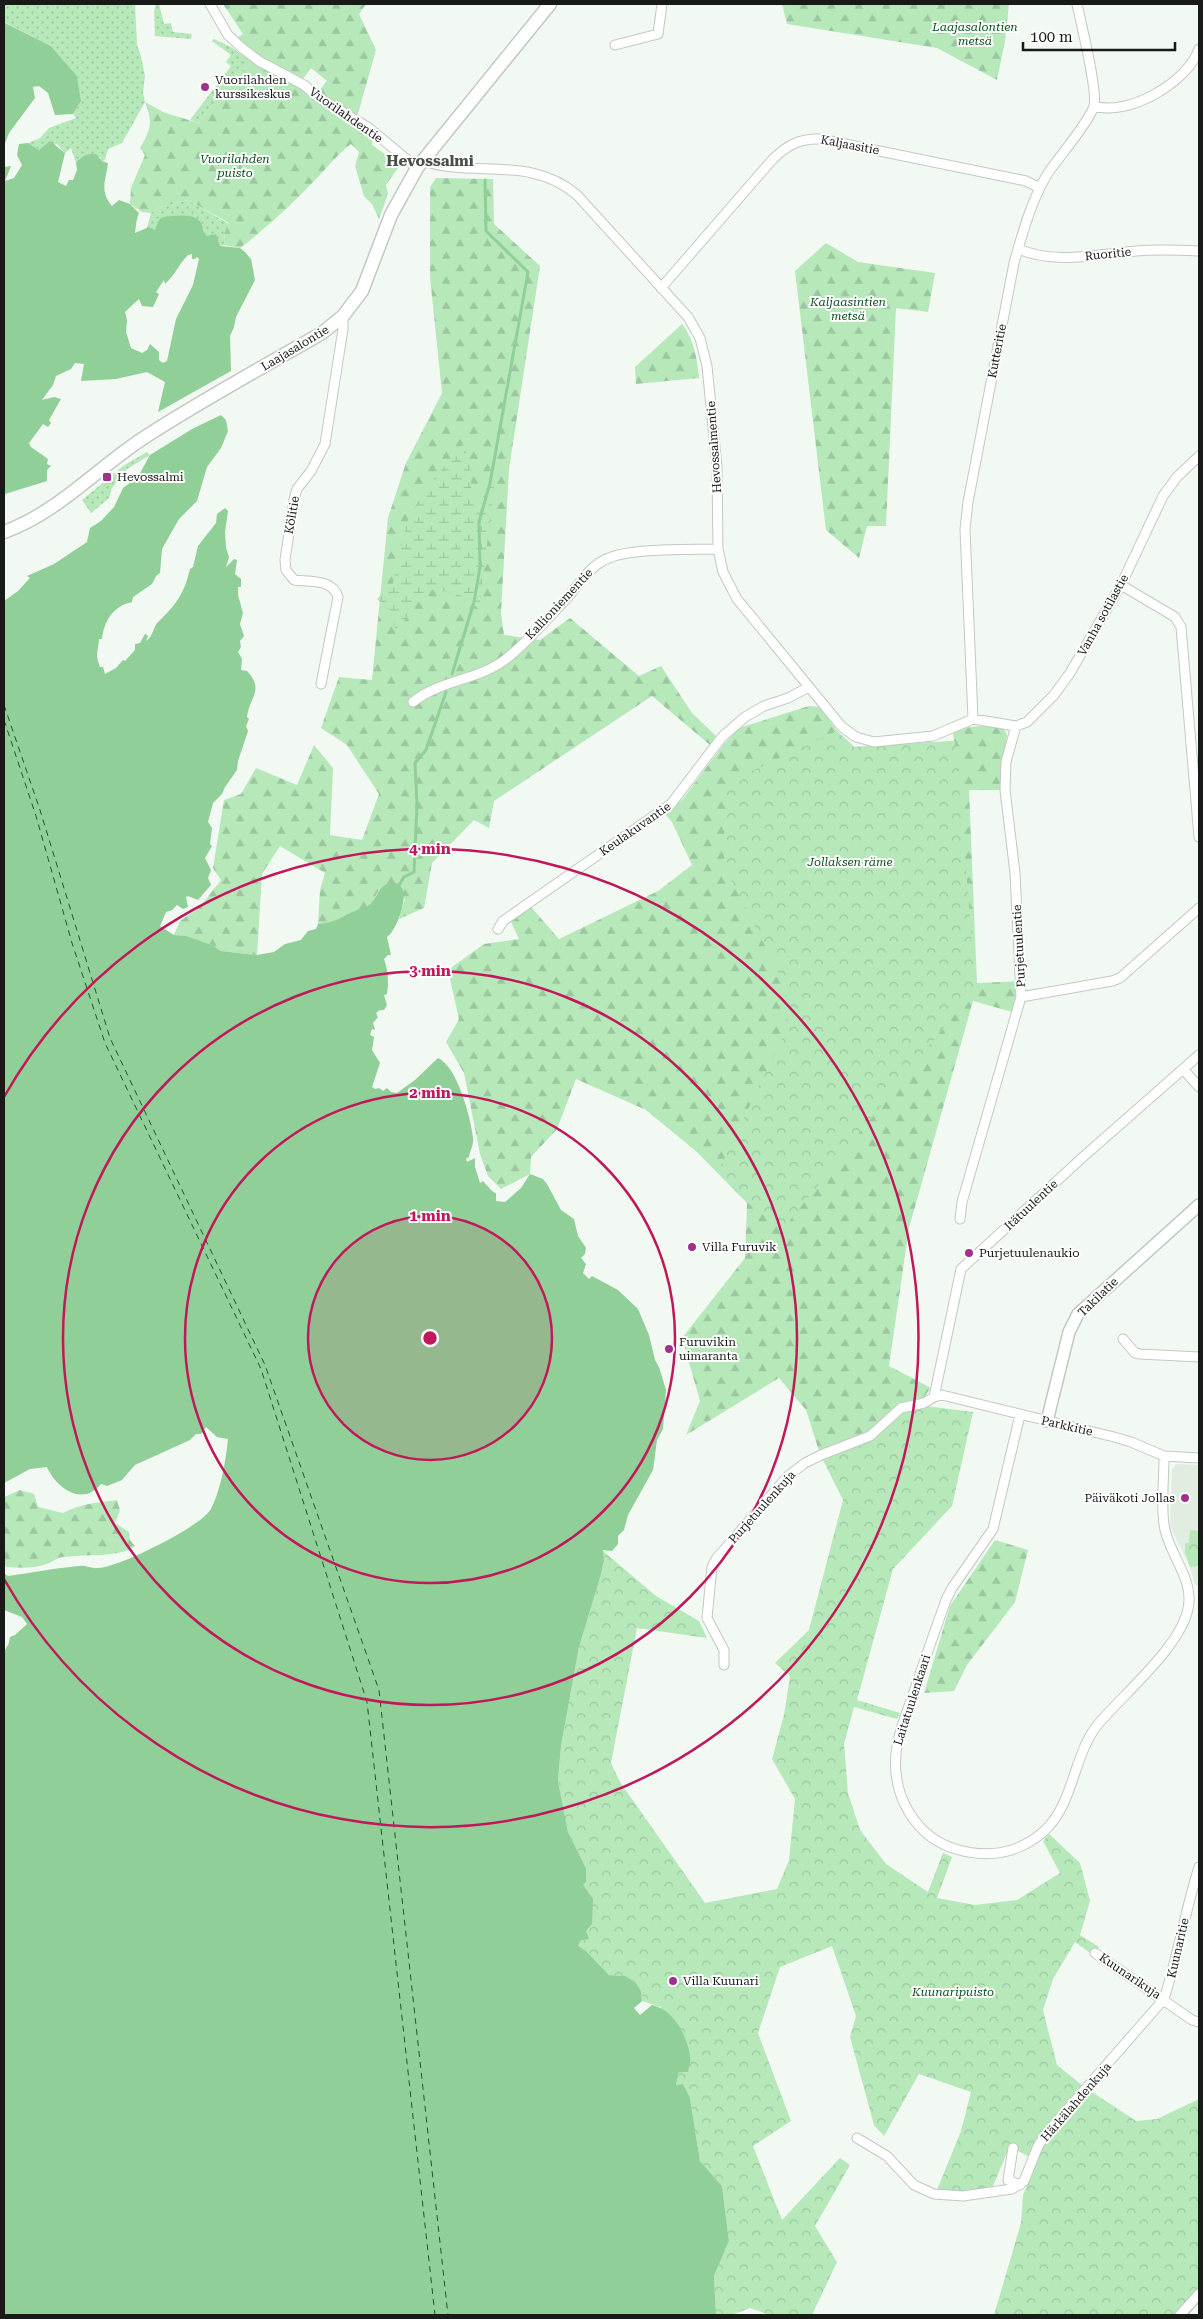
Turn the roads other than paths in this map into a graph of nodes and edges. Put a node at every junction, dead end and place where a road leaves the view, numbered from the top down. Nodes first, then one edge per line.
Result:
1 (210, 4) edge
2 (550, 4) edge
3 (662, 4) edge
4 (1078, 4) edge
5 (615, 45) dead end
6 (1199, 49) edge
7 (1094, 106) junction
8 (420, 164) junction
9 (1040, 188) junction
10 (1018, 249) junction
11 (1199, 251) edge
12 (661, 288) junction
13 (343, 316) junction
14 (1199, 456) edge
15 (4, 532) edge
16 (718, 548) junction
17 (1121, 585) junction
18 (321, 684) dead end
19 (809, 686) junction
20 (413, 702) dead end
21 (973, 719) junction
22 (1016, 726) junction
23 (1199, 837) edge
24 (1199, 908) edge
25 (498, 929) dead end
26 (1021, 997) junction
27 (1199, 1055) edge
28 (1184, 1069) junction
29 (1199, 1087) edge
30 (1199, 1205) edge
31 (960, 1219) dead end
32 (1123, 1339) dead end
33 (1199, 1357) edge
34 (934, 1397) junction
35 (1020, 1415) junction
36 (1047, 1421) junction
37 (1164, 1456) junction
38 (1199, 1458) edge
39 (724, 1665) dead end
40 (1199, 1867) edge
41 (1095, 1953) dead end
42 (1164, 1999) junction
43 (1199, 2022) edge
44 (857, 2138) dead end
45 (1013, 2148) dead end
46 (1020, 2185) junction
47 (1199, 2294) edge
48 (1180, 2315) edge

1 - 8 street, Vuorilahdentie
2 - 8 main road, Laajasalontie
3 - 5 street
4 - 7 street
6 - 7 street
7 - 9 street, Kutteritie
8 - 12 street, Hevossalmentie
8 - 13 main road, Laajasalontie
9 - 10 street, Kutteritie
9 - 12 street, Kaljaasitie
10 - 11 street, Ruoritie
10 - 21 street, Kutteritie
12 - 16 street, Hevossalmentie
13 - 15 main road, Laajasalontie
13 - 18 street, Kölitie
14 - 17 street, Vanha sotilastie
16 - 19 street, Hevossalmentie
16 - 20 street, Kallioniementie
17 - 22 street, Vanha sotilastie
17 - 23 street
19 - 21 street, Hevossalmentie
19 - 25 street, Keulakuvantie
21 - 22 street
22 - 26 street, Purjetuulentie
24 - 26 street
26 - 31 street, Purjetuulentie
27 - 28 street, Itätuulentie
28 - 29 street
28 - 34 street, Itätuulentie
30 - 36 street, Takilatie
32 - 33 street
34 - 35 street, Parkkitie
34 - 39 street, Purjetuulenkuja
35 - 36 street, Parkkitie
35 - 37 street, Laitatuulenkaari
36 - 37 street, Parkkitie
37 - 38 street, Parkkitie
40 - 42 street, Kuunaritie
41 - 42 street, Kuunarikuja
42 - 43 street, Kuunarikuja
42 - 46 street, Härkälahdenkuja
44 - 46 street
45 - 46 street
47 - 48 street

